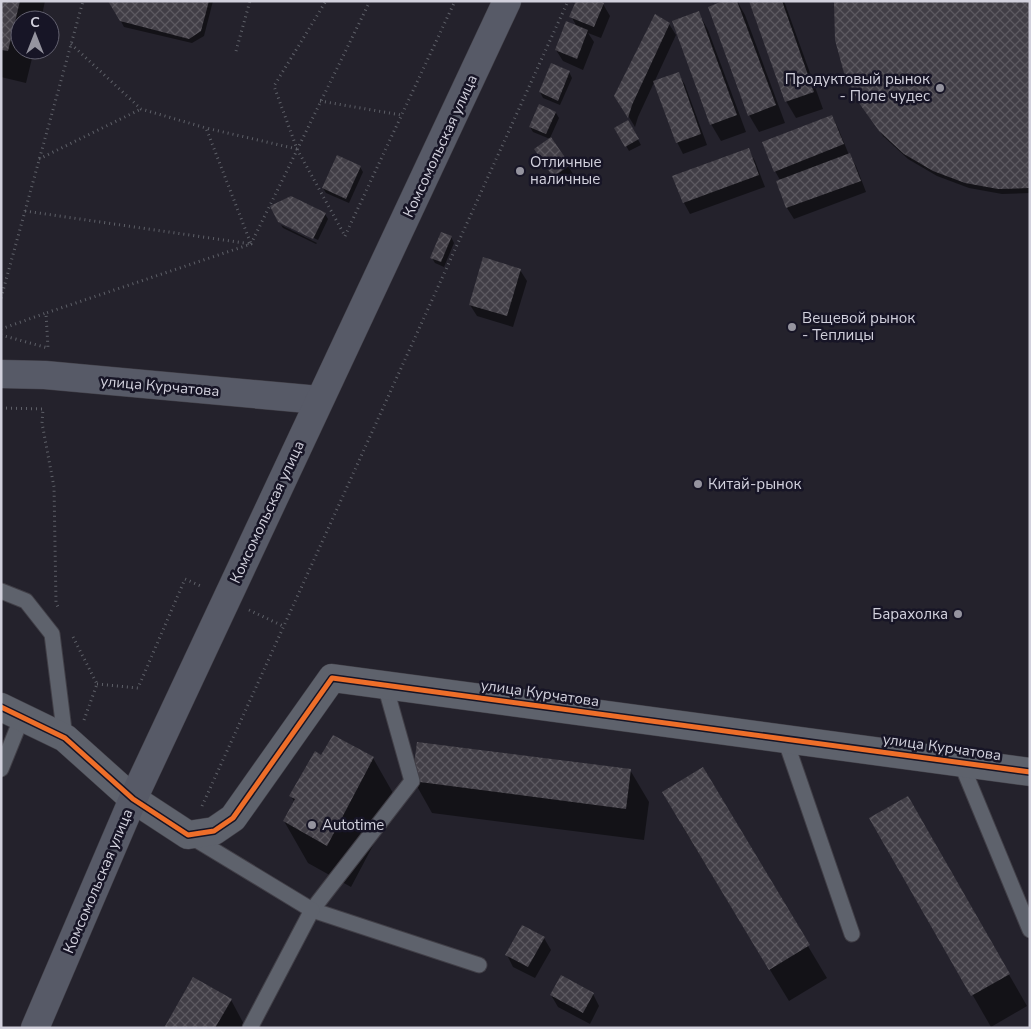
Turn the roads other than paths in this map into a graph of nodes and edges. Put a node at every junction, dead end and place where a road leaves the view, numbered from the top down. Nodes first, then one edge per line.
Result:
1 (507, 1) edge
2 (1, 374) edge
3 (319, 400) junction
4 (1, 590) edge
5 (385, 685) junction
6 (12, 712) edge
7 (785, 739) junction
8 (70, 742) junction
9 (961, 763) junction
10 (1, 769) edge
11 (1030, 772) edge
12 (133, 799) junction
13 (188, 835) junction
14 (312, 910) junction
15 (1030, 930) edge
16 (852, 934) dead end
17 (479, 964) dead end
18 (35, 1028) edge
19 (250, 1028) edge

1 - 3 main road, Комсомольская улица
2 - 3 main road, улица Курчатова
3 - 12 main road, Комсомольская улица
4 - 8 lane
5 - 7 street, улица Курчатова
5 - 13 street, улица Курчатова
5 - 14 lane
6 - 8 street
6 - 10 lane
7 - 9 street, улица Курчатова
7 - 16 lane
8 - 12 street
9 - 11 street, улица Курчатова
9 - 15 lane
12 - 13 street
12 - 18 main road, Комсомольская улица
13 - 14 lane
14 - 17 lane
14 - 19 lane

